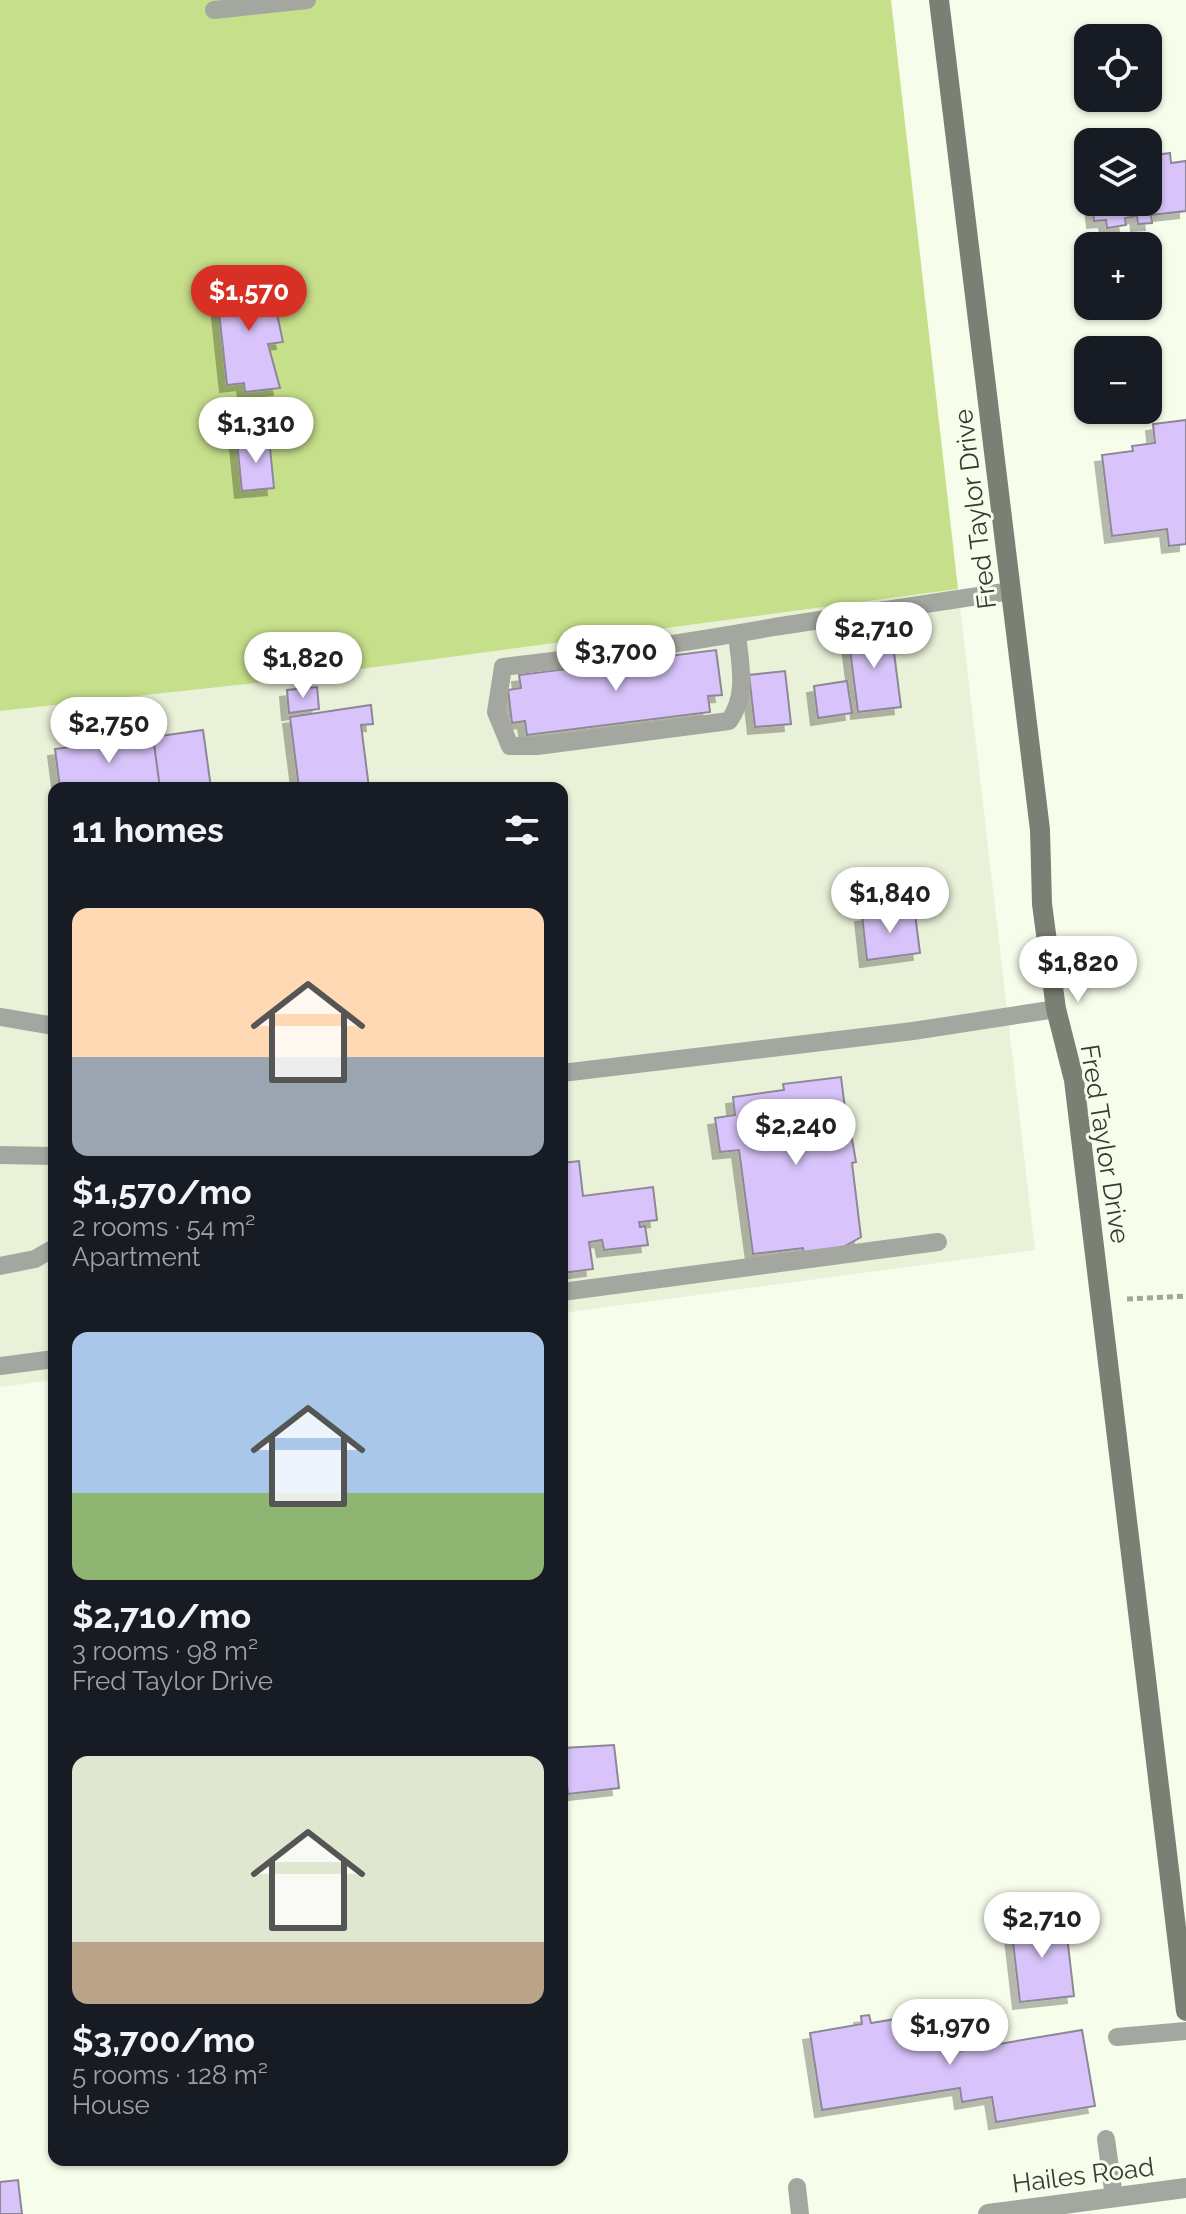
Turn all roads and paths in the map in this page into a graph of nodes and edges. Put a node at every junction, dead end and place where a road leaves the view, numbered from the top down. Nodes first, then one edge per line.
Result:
1 (307, 0) edge
2 (939, 0) edge
3 (214, 10) dead end
4 (1011, 591) junction
5 (737, 634) junction
6 (1056, 1009) junction
7 (0, 1017) edge
8 (48, 1025) edge
9 (568, 1072) edge
10 (0, 1155) edge
11 (48, 1156) edge
12 (938, 1242) dead end
13 (48, 1251) edge
14 (0, 1266) edge
15 (568, 1291) edge
16 (1186, 1296) edge
17 (1102, 1301) junction
18 (48, 1360) edge
19 (0, 1366) edge
20 (1186, 2011) edge
21 (1186, 2031) edge
22 (1117, 2037) dead end
23 (1106, 2139) dead end
24 (797, 2187) dead end
25 (1186, 2188) edge
26 (1114, 2197) junction
27 (800, 2214) edge
28 (988, 2214) edge

1 - 3 lane
2 - 4 main road, Fred Taylor Drive
4 - 5 lane
4 - 6 main road, Fred Taylor Drive
5 - 5 lane
6 - 9 lane
6 - 17 main road, Fred Taylor Drive
7 - 8 lane
10 - 11 lane
12 - 15 lane
13 - 14 lane
16 - 17 path
17 - 20 main road, Fred Taylor Drive
18 - 19 lane
21 - 22 lane
23 - 26 lane
24 - 27 lane
25 - 26 street, Hailes Road
26 - 28 street, Hailes Road

